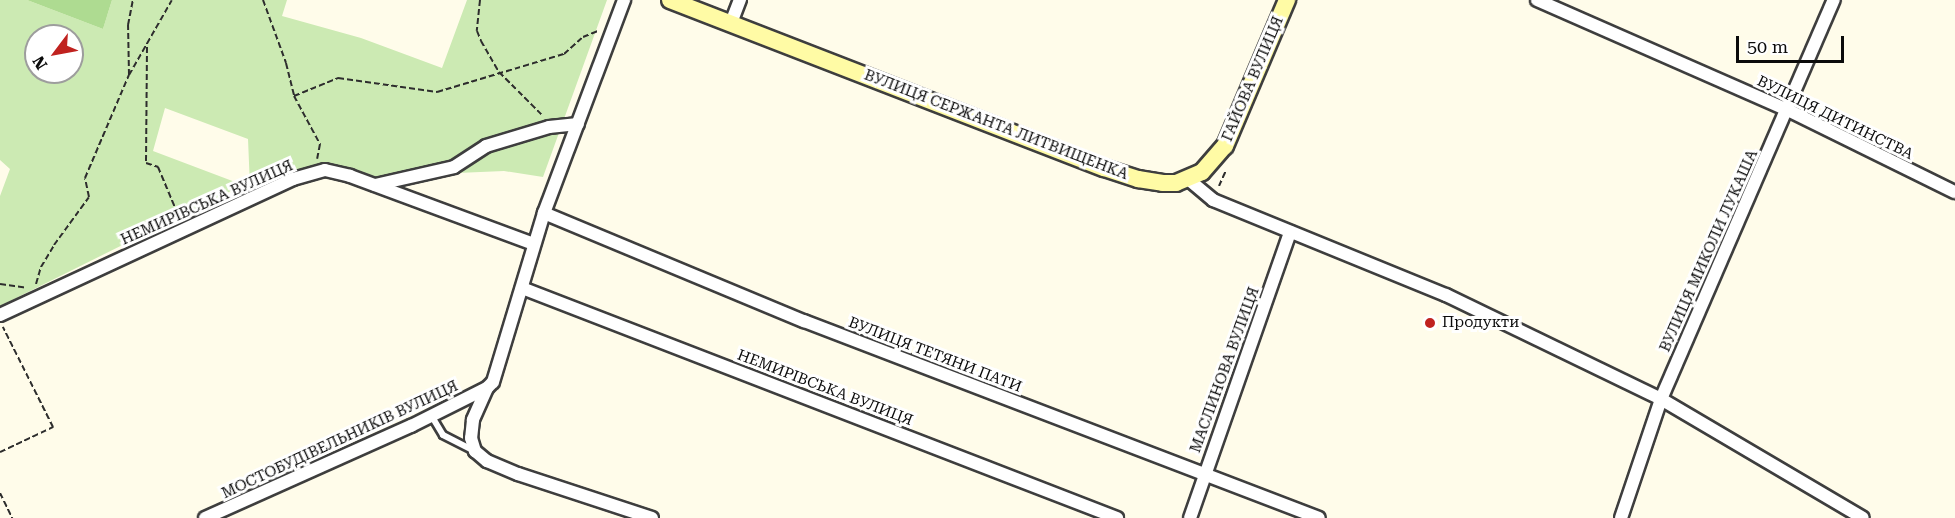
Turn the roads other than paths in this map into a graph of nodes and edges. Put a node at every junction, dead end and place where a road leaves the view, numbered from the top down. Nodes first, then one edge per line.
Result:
1 (624, 0) edge
2 (670, 0) edge
3 (740, 0) edge
4 (1287, 0) edge
5 (1537, 0) edge
6 (1834, 0) edge
7 (731, 23) junction
8 (1788, 110) junction
9 (578, 124) junction
10 (1188, 179) junction
11 (375, 185) junction
12 (1955, 192) edge
13 (544, 213) junction
14 (1290, 232) junction
15 (534, 244) junction
16 (522, 288) junction
17 (0, 315) edge
18 (486, 388) junction
19 (1661, 399) junction
20 (431, 415) junction
21 (475, 452) junction
22 (1204, 474) junction
23 (205, 518) edge
24 (652, 518) edge
25 (1117, 518) edge
26 (1190, 518) edge
27 (1319, 518) edge
28 (1621, 518) edge
29 (1863, 518) edge

1 - 9 street
2 - 7 main road, ВУЛИЦЯ СЕРЖАНТА ЛИТВИЩЕНКА
3 - 7 street
4 - 10 main road, ГАЙОВА ВУЛИЦЯ
5 - 8 street, ВУЛИЦЯ ДИТИНСТВА
6 - 8 street, ВУЛИЦЯ МИКОЛИ ЛУКАША
7 - 10 main road, ВУЛИЦЯ СЕРЖАНТА ЛИТВИЩЕНКА
8 - 12 street, ВУЛИЦЯ ДИТИНСТВА
8 - 19 street, ВУЛИЦЯ МИКОЛИ ЛУКАША
9 - 11 street
9 - 13 street
10 - 14 street
11 - 15 street, НЕМИРІВСЬКА ВУЛИЦЯ
11 - 17 street, НЕМИРІВСЬКА ВУЛИЦЯ
13 - 15 street
13 - 22 street, ВУЛИЦЯ ТЕТЯНИ ПАТИ
14 - 19 street
14 - 22 street, МАСЛИНОВА ВУЛИЦЯ
15 - 16 street
16 - 18 street
16 - 25 street, НЕМИРІВСЬКА ВУЛИЦЯ
18 - 20 street, МОСТОБУДІВЕЛЬНИКІВ ВУЛИЦЯ
18 - 21 street
19 - 28 street, ВУЛИЦЯ МИКОЛИ ЛУКАША
19 - 29 street
20 - 21 lane
20 - 23 street, МОСТОБУДІВЕЛЬНИКІВ ВУЛИЦЯ
21 - 24 street
22 - 26 street, МАСЛИНОВА ВУЛИЦЯ
22 - 27 street, ВУЛИЦЯ ТЕТЯНИ ПАТИ

